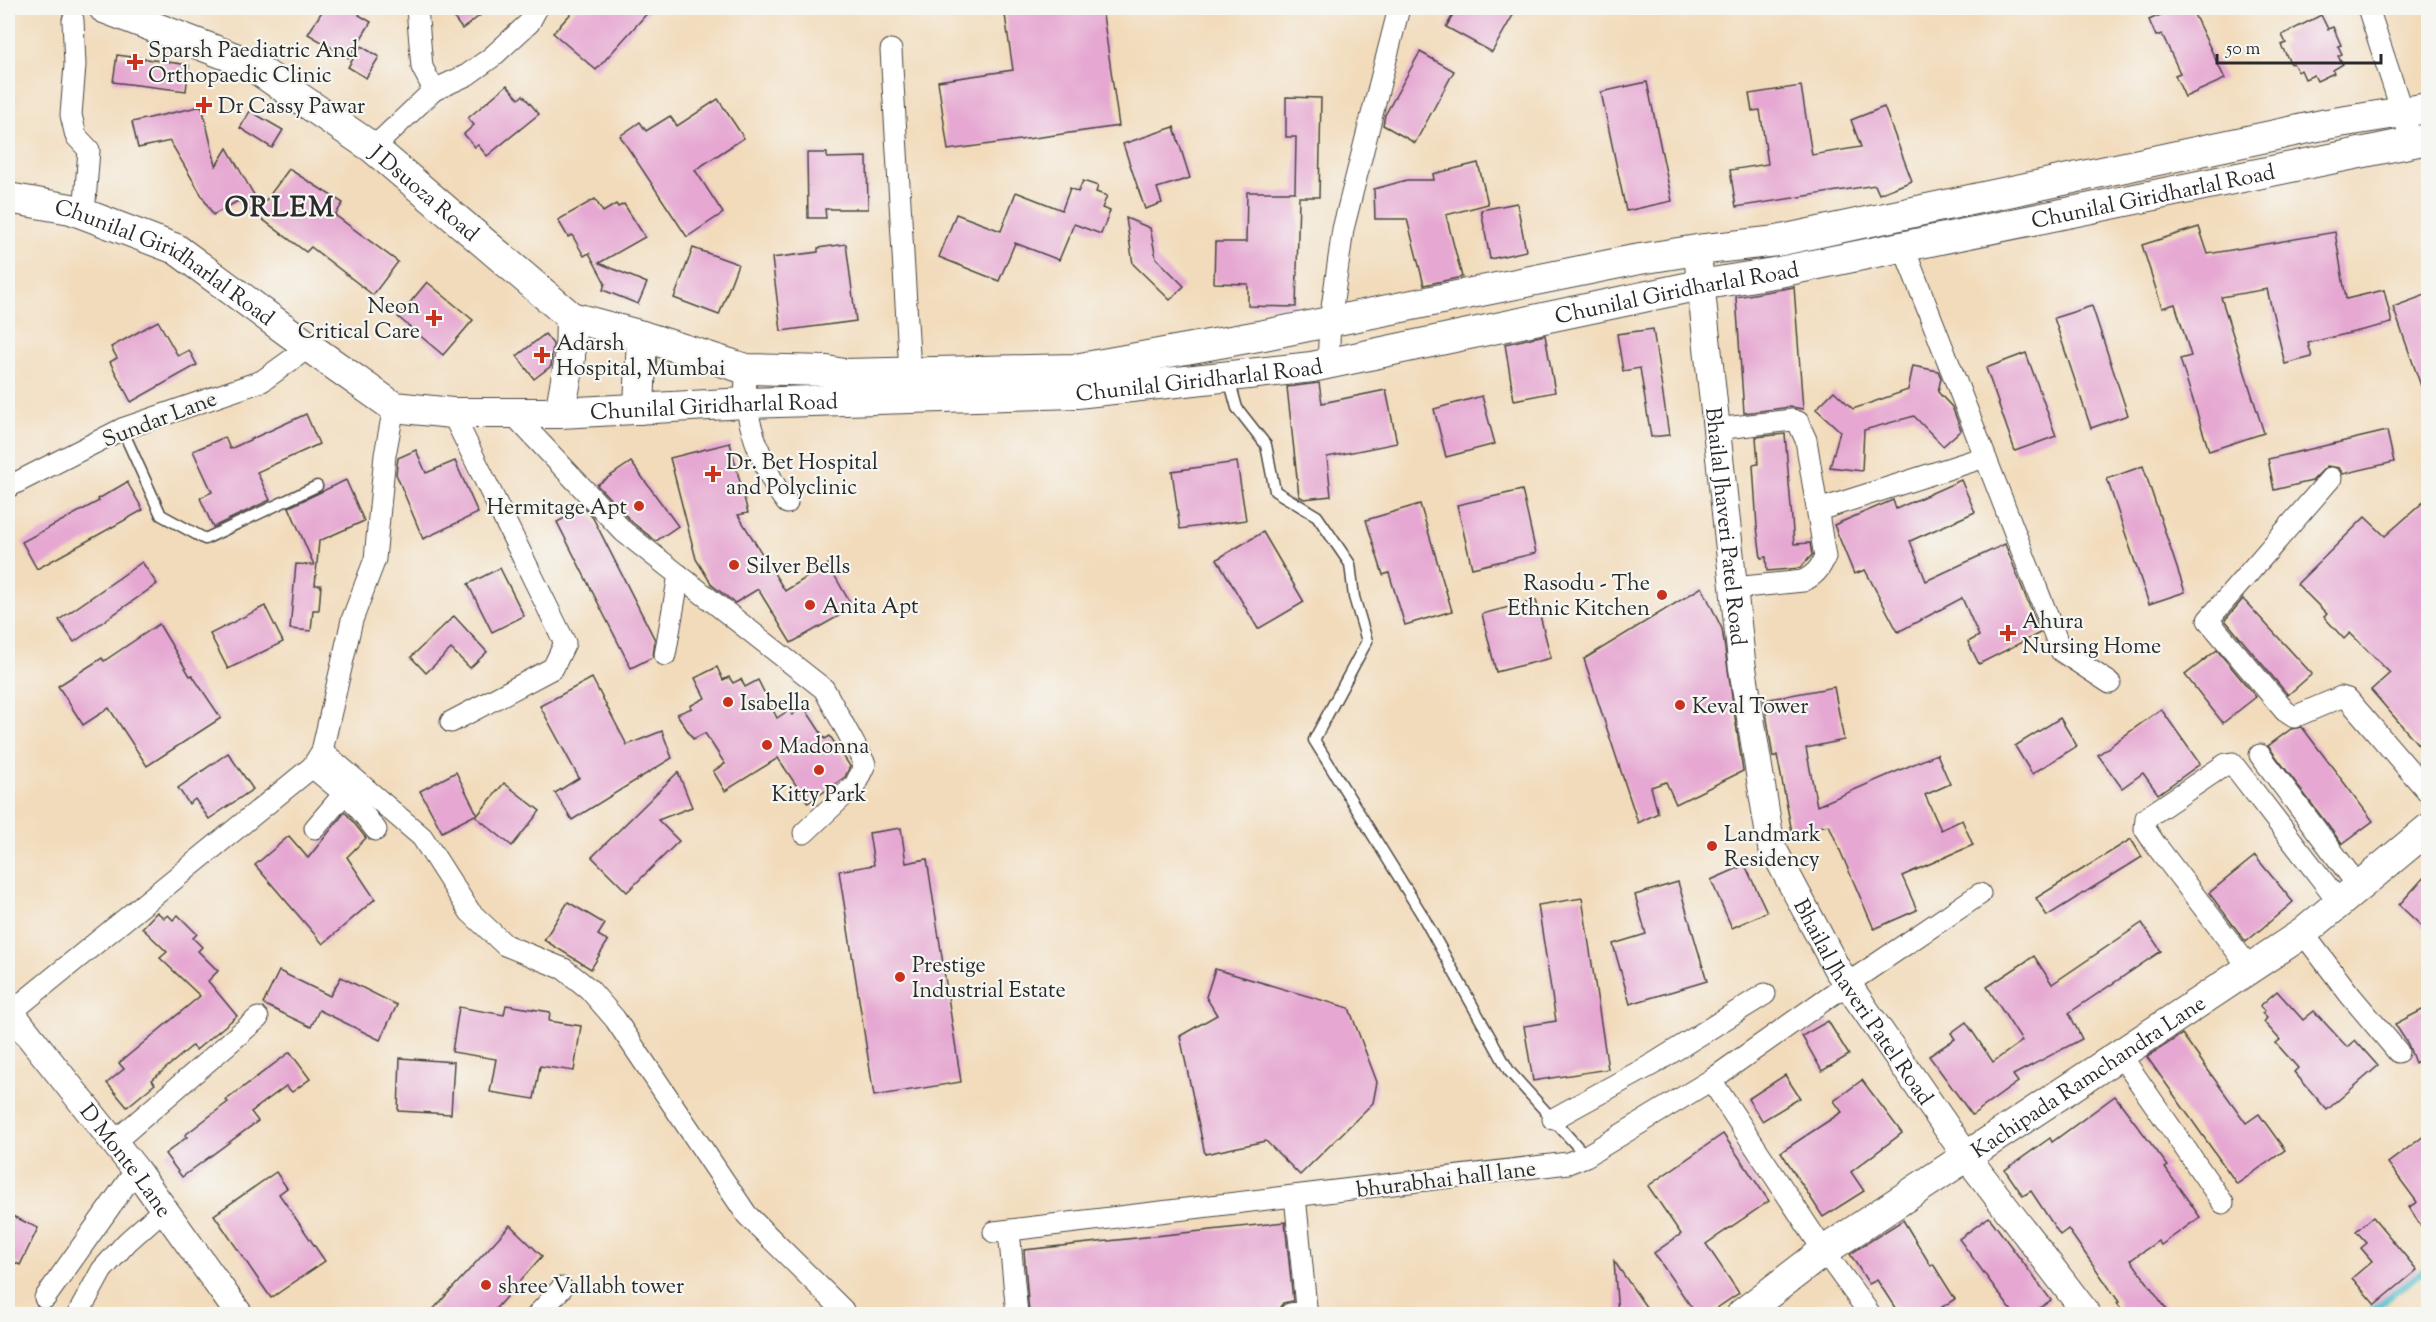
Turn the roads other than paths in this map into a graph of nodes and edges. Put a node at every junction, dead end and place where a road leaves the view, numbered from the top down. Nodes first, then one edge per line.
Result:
1 (104, 8) edge
2 (417, 8) edge
3 (537, 8) edge
4 (1399, 8) edge
5 (2368, 8) edge
6 (73, 20) dead end
7 (891, 50) dead end
8 (434, 90) junction
9 (2415, 110) edge
10 (2420, 140) edge
11 (373, 148) junction
12 (8, 198) edge
13 (84, 214) junction
14 (1903, 246) junction
15 (1697, 250) junction
16 (1700, 285) junction
17 (571, 317) junction
18 (1330, 322) junction
19 (642, 336) junction
20 (309, 347) junction
21 (1328, 364) junction
22 (746, 369) junction
23 (910, 372) junction
24 (1229, 376) junction
25 (746, 403) junction
26 (394, 407) junction
27 (639, 409) junction
28 (511, 412) junction
29 (560, 412) junction
30 (452, 413) junction
31 (122, 429) junction
32 (1716, 429) junction
33 (1985, 457) junction
34 (2331, 478) dead end
35 (317, 486) dead end
36 (8, 487) edge
37 (787, 503) dead end
38 (1828, 507) dead end
39 (679, 575) junction
40 (1734, 588) junction
41 (665, 655) dead end
42 (2110, 683) dead end
43 (451, 722) dead end
44 (2260, 755) dead end
45 (317, 759) junction
46 (2428, 792) edge
47 (344, 795) junction
48 (315, 828) dead end
49 (2428, 829) edge
50 (376, 830) dead end
51 (804, 833) dead end
52 (1980, 894) dead end
53 (2350, 895) junction
54 (2302, 933) junction
55 (2249, 967) junction
56 (1847, 984) junction
57 (1765, 994) dead end
58 (9, 1011) edge
59 (258, 1018) dead end
60 (2398, 1052) dead end
61 (2119, 1053) junction
62 (1711, 1080) junction
63 (1553, 1119) junction
64 (113, 1143) junction
65 (1586, 1156) junction
66 (1967, 1157) junction
67 (136, 1170) junction
68 (1294, 1196) junction
69 (2223, 1203) dead end
70 (164, 1209) junction
71 (1824, 1251) junction
72 (562, 1288) dead end
73 (45, 1298) dead end
74 (843, 1310) dead end
75 (78, 1314) edge
76 (239, 1314) edge
77 (538, 1314) edge
78 (1017, 1314) edge
79 (1290, 1314) edge
80 (1742, 1314) edge
81 (1869, 1314) edge
82 (2086, 1314) edge

1 - 11 main road, J Dsuoza Road
2 - 8 street
3 - 8 street
4 - 18 street
5 - 9 street
6 - 13 street
7 - 23 street
8 - 11 street
9 - 10 street
9 - 15 main road, Chunilal Giridharlal Road
10 - 14 main road, Chunilal Giridharlal Road
11 - 17 main road, J Dsuoza Road
12 - 13 main road, Chunilal Giridharlal Road
13 - 20 main road, Chunilal Giridharlal Road
14 - 16 main road, Chunilal Giridharlal Road
14 - 33 street
15 - 16 street, Bhailal Jhaveri Patel Road
15 - 18 main road, Chunilal Giridharlal Road
16 - 21 main road, Chunilal Giridharlal Road
16 - 32 street, Bhailal Jhaveri Patel Road
17 - 19 main road, J Dsuoza Road
17 - 29 main road
18 - 21 street
18 - 23 main road, Chunilal Giridharlal Road
19 - 22 main road, J Dsuoza Road
19 - 27 main road
20 - 26 main road, Chunilal Giridharlal Road
20 - 31 street, Sundar Lane
21 - 24 main road, Chunilal Giridharlal Road
22 - 23 main road, Chunilal Giridharlal Road
22 - 25 street
24 - 25 main road, Chunilal Giridharlal Road
24 - 63 lane
25 - 27 main road, Chunilal Giridharlal Road
25 - 37 street
26 - 30 main road, Chunilal Giridharlal Road
26 - 45 street
27 - 29 main road, Chunilal Giridharlal Road
28 - 29 main road, Chunilal Giridharlal Road
28 - 30 main road, Chunilal Giridharlal Road
28 - 39 street
30 - 43 street
31 - 35 lane
31 - 36 street, Sundar Lane
32 - 40 street, Bhailal Jhaveri Patel Road
32 - 40 street
33 - 38 street
33 - 42 street
34 - 46 street
39 - 41 street
39 - 51 street
40 - 56 street, Bhailal Jhaveri Patel Road
44 - 53 street
45 - 47 street
45 - 58 street
45 - 74 street
47 - 48 street
47 - 50 street
49 - 53 main road, Kachipada Ramchandra Lane
52 - 56 street, bhurabhai hall lane
53 - 54 main road, Kachipada Ramchandra Lane
53 - 55 street
54 - 55 main road, Kachipada Ramchandra Lane
54 - 60 street
55 - 61 main road, Kachipada Ramchandra Lane
56 - 62 street, bhurabhai hall lane
56 - 66 street, Bhailal Jhaveri Patel Road
57 - 63 street
58 - 64 street, D Monte Lane
59 - 64 street
61 - 66 main road, Kachipada Ramchandra Lane
61 - 69 street
62 - 65 street, bhurabhai hall lane
62 - 71 street
63 - 65 lane
64 - 67 street, D Monte Lane
65 - 68 street, bhurabhai hall lane
66 - 71 main road, Kachipada Ramchandra Lane
66 - 82 street, Bhailal Jhaveri Patel Road
67 - 70 street, D Monte Lane
67 - 73 street
68 - 78 street, bhurabhai hall lane
68 - 79 street
70 - 75 street
70 - 76 street, D Monte Lane
71 - 80 main road, Kachipada Ramchandra Lane
71 - 81 street
72 - 77 street

